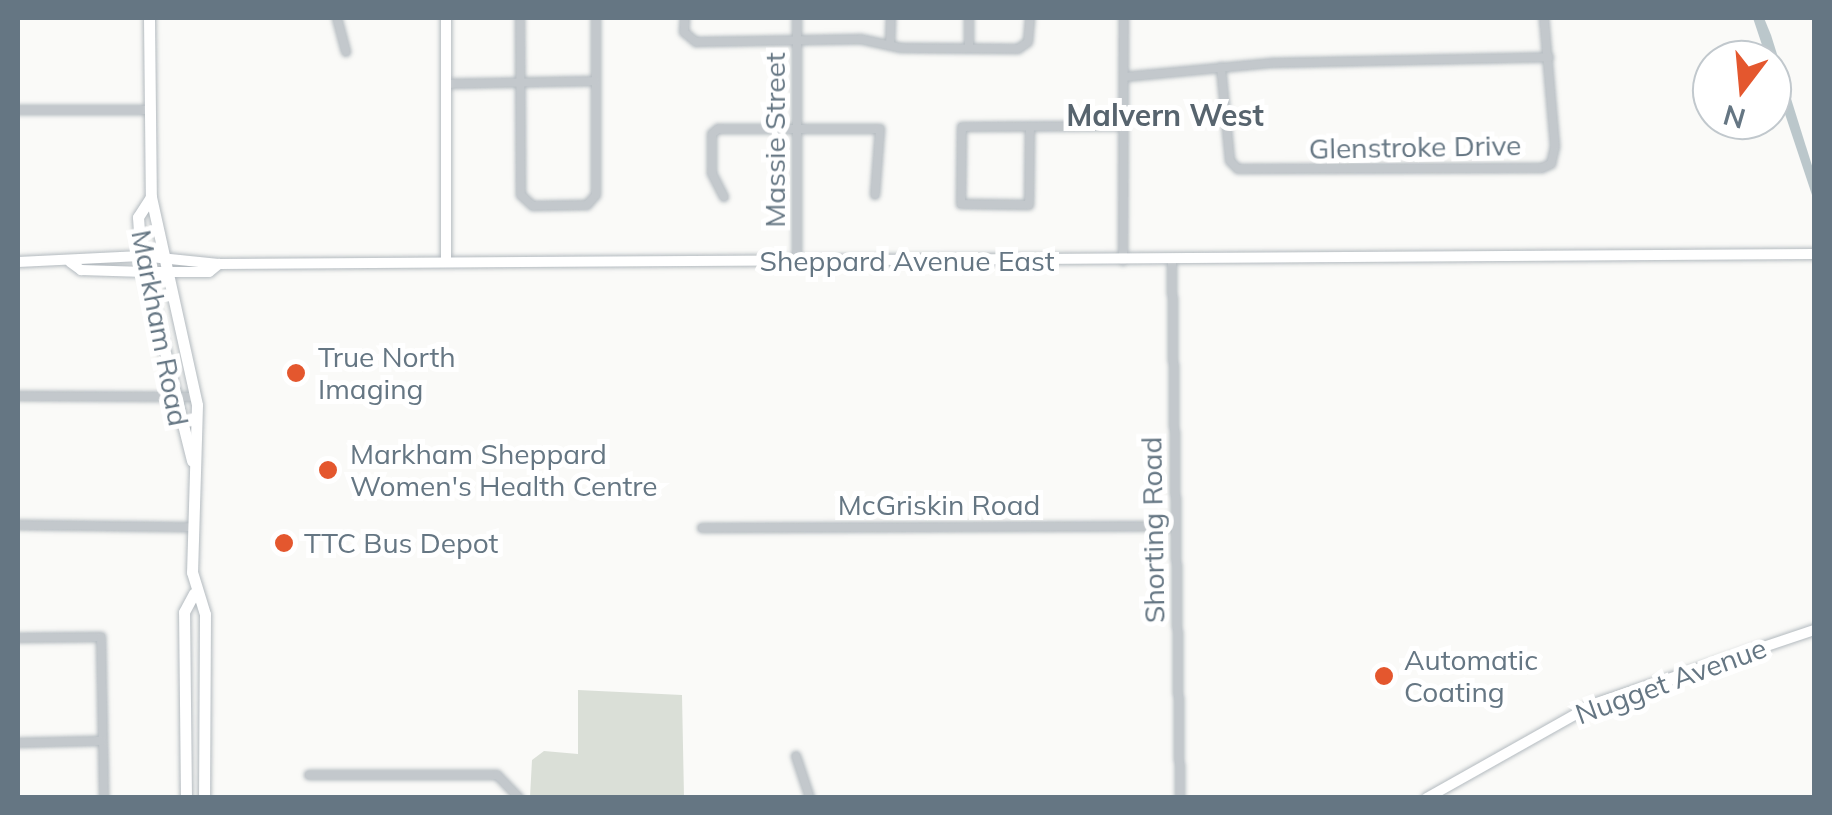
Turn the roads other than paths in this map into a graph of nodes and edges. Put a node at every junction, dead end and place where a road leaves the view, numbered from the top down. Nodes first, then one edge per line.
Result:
1 (149, 18) edge
2 (337, 18) edge
3 (446, 18) edge
4 (520, 18) edge
5 (596, 18) edge
6 (685, 18) edge
7 (797, 18) edge
8 (891, 18) edge
9 (970, 18) edge
10 (1030, 18) edge
11 (1124, 18) edge
12 (1544, 18) edge
13 (797, 39) junction
14 (890, 45) junction
15 (969, 48) junction
16 (346, 52) dead end
17 (1549, 57) junction
18 (1221, 66) junction
19 (1124, 77) junction
20 (521, 82) junction
21 (596, 82) junction
22 (445, 84) junction
23 (18, 110) edge
24 (151, 110) junction
25 (1122, 126) junction
26 (1030, 127) junction
27 (798, 129) junction
28 (875, 195) dead end
29 (724, 197) dead end
30 (150, 198) junction
31 (1811, 254) edge
32 (141, 256) junction
33 (160, 256) junction
34 (1124, 260) junction
35 (18, 262) edge
36 (70, 262) junction
37 (446, 262) junction
38 (797, 262) junction
39 (1172, 262) junction
40 (219, 264) junction
41 (145, 272) junction
42 (164, 272) junction
43 (18, 396) edge
44 (195, 396) junction
45 (178, 397) junction
46 (192, 461) junction
47 (18, 524) edge
48 (1175, 526) junction
49 (192, 527) junction
50 (702, 528) dead end
51 (194, 593) junction
52 (1814, 630) edge
53 (18, 638) edge
54 (102, 741) junction
55 (18, 743) edge
56 (796, 756) dead end
57 (309, 775) dead end
58 (104, 798) edge
59 (186, 798) edge
60 (204, 798) edge
61 (518, 798) edge
62 (810, 798) edge
63 (1180, 798) edge
64 (1426, 798) edge

1 - 24 main road, Markham Road
2 - 16 street
3 - 22 main road
4 - 20 street
5 - 21 street
6 - 13 street
7 - 13 street, Massie Street
8 - 14 street
9 - 15 street
10 - 15 street
11 - 19 street
12 - 17 street, Glenstroke Drive
13 - 14 street
13 - 27 street, Massie Street
14 - 15 street
17 - 18 street
17 - 18 street, Glenstroke Drive
18 - 19 street
19 - 25 street
20 - 21 street
20 - 21 street
20 - 22 street
22 - 37 main road
23 - 24 street
24 - 30 main road, Markham Road
25 - 26 street
25 - 34 street
26 - 26 street
27 - 28 street
27 - 29 street
27 - 38 street, Massie Street
30 - 32 main road, Markham Road
30 - 33 main road, Markham Road
31 - 39 main road, Sheppard Avenue East
32 - 33 main road, Sheppard Avenue East
32 - 36 main road, Sheppard Avenue East
32 - 41 main road, Markham Road
33 - 40 main road, Sheppard Avenue East
33 - 42 main road, Markham Road
34 - 38 main road, Sheppard Avenue East
34 - 39 main road, Sheppard Avenue East
35 - 36 main road, Sheppard Avenue East
36 - 41 main road, Sheppard Avenue East
37 - 38 main road, Sheppard Avenue East
37 - 40 main road, Sheppard Avenue East
39 - 48 street, Shorting Road
40 - 42 main road, Sheppard Avenue East
41 - 42 main road, Sheppard Avenue East
41 - 45 main road, Markham Road
42 - 44 main road, Markham Road
43 - 45 street
44 - 45 street
44 - 46 main road, Markham Road
45 - 46 main road, Markham Road
46 - 49 main road, Markham Road
47 - 49 street
48 - 50 street, McGriskin Road
48 - 63 street, Shorting Road
49 - 51 main road, Markham Road
51 - 59 main road, Markham Road
51 - 60 main road, Markham Road
52 - 64 main road, Nugget Avenue
53 - 54 street
54 - 55 street
54 - 58 street
56 - 62 street
57 - 61 street

